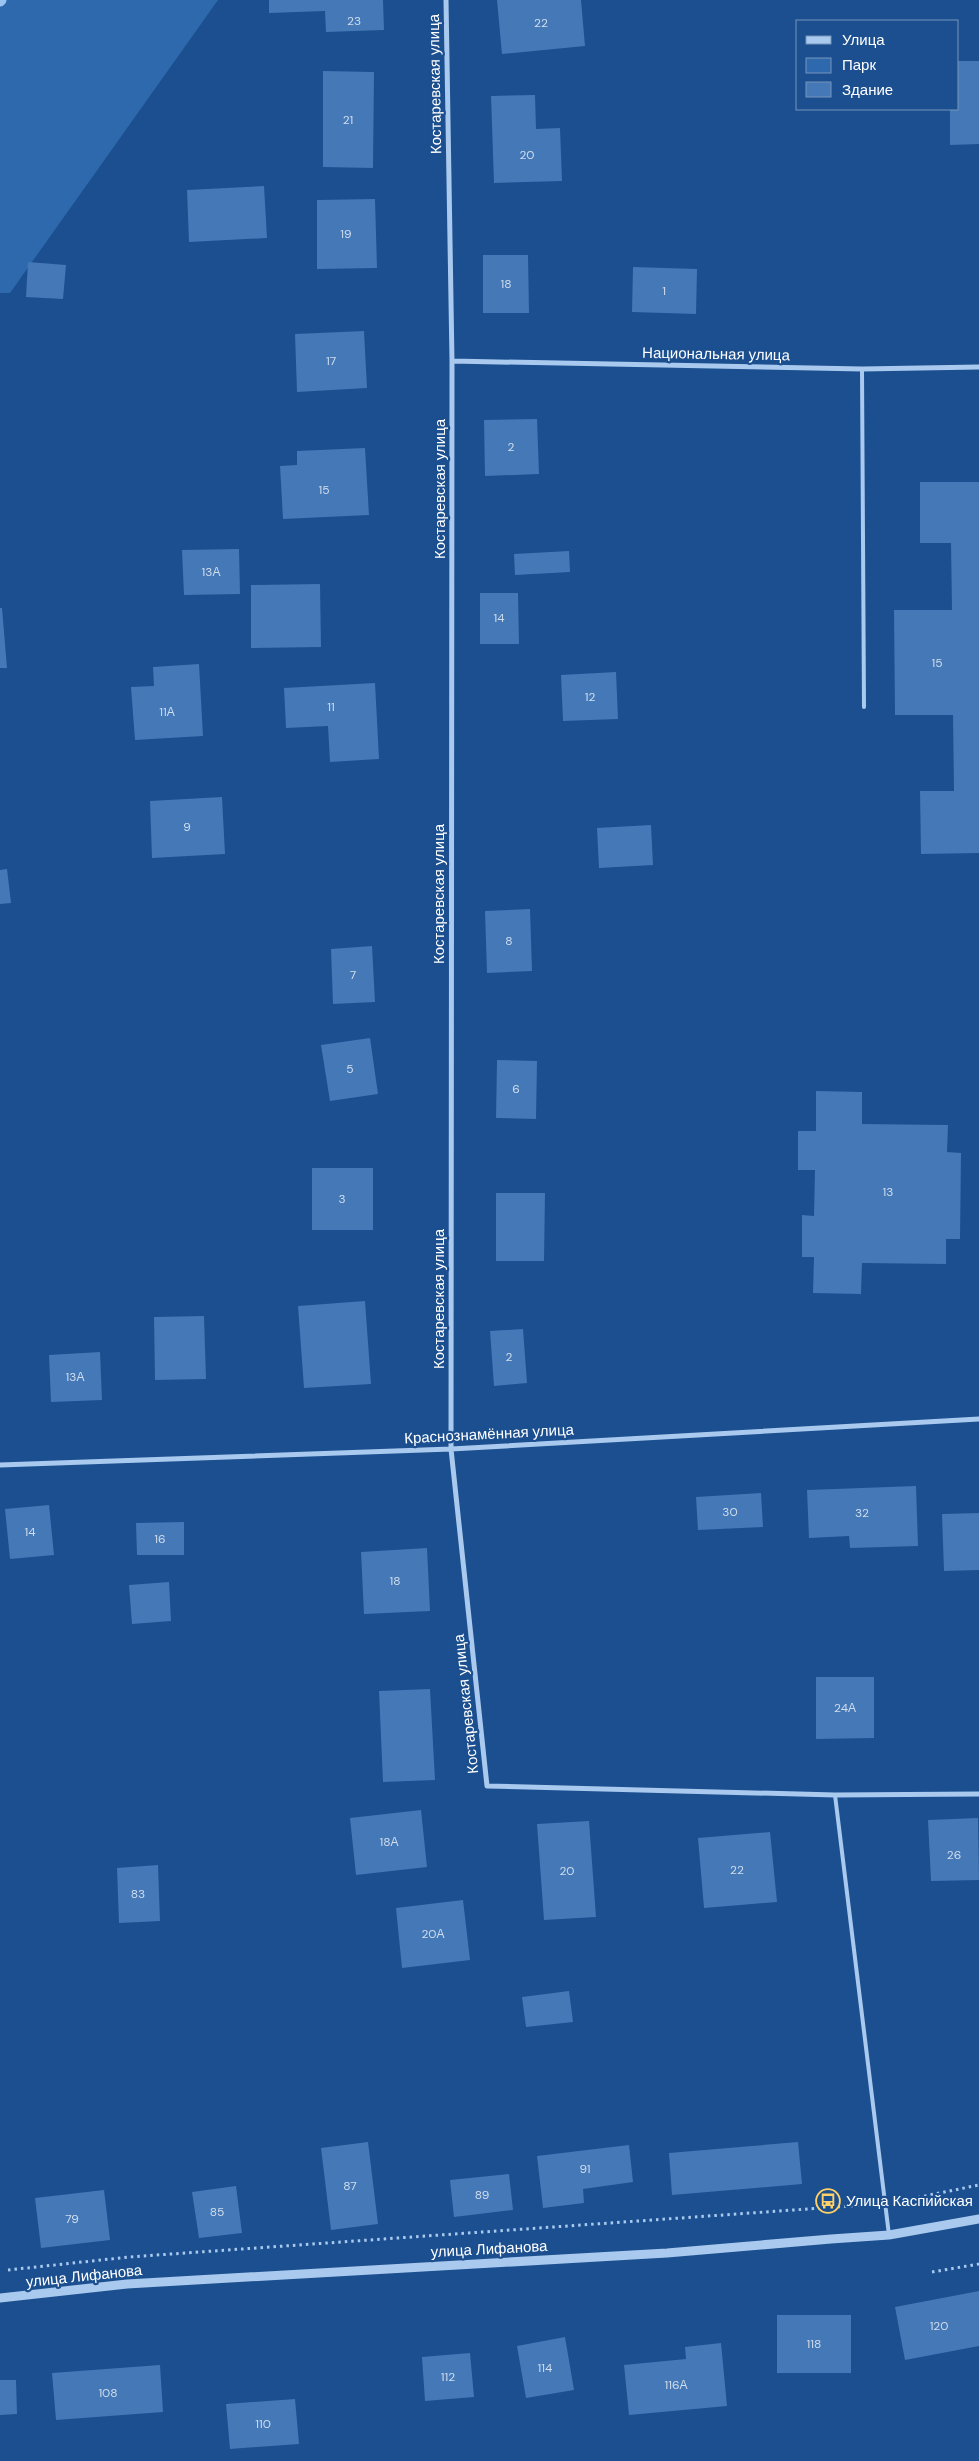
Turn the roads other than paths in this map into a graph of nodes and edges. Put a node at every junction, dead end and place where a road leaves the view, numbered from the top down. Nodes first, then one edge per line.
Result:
1 (446, 0) edge
2 (452, 361) junction
3 (979, 367) edge
4 (862, 369) junction
5 (864, 707) dead end
6 (979, 1420) edge
7 (451, 1449) junction
8 (0, 1464) edge
9 (979, 1794) edge
10 (835, 1795) junction
11 (979, 2219) edge
12 (889, 2235) junction
13 (0, 2298) edge

1 - 2 street, Костаревская улица
2 - 4 street, Национальная улица
2 - 7 street, Костаревская улица
3 - 4 street, Национальная улица
4 - 5 lane
6 - 7 street, Краснознамённая улица
7 - 8 street, Краснознамённая улица
7 - 10 street, Костаревская улица
9 - 10 street
10 - 12 lane
11 - 12 street, улица Лифанова
12 - 13 street, улица Лифанова

